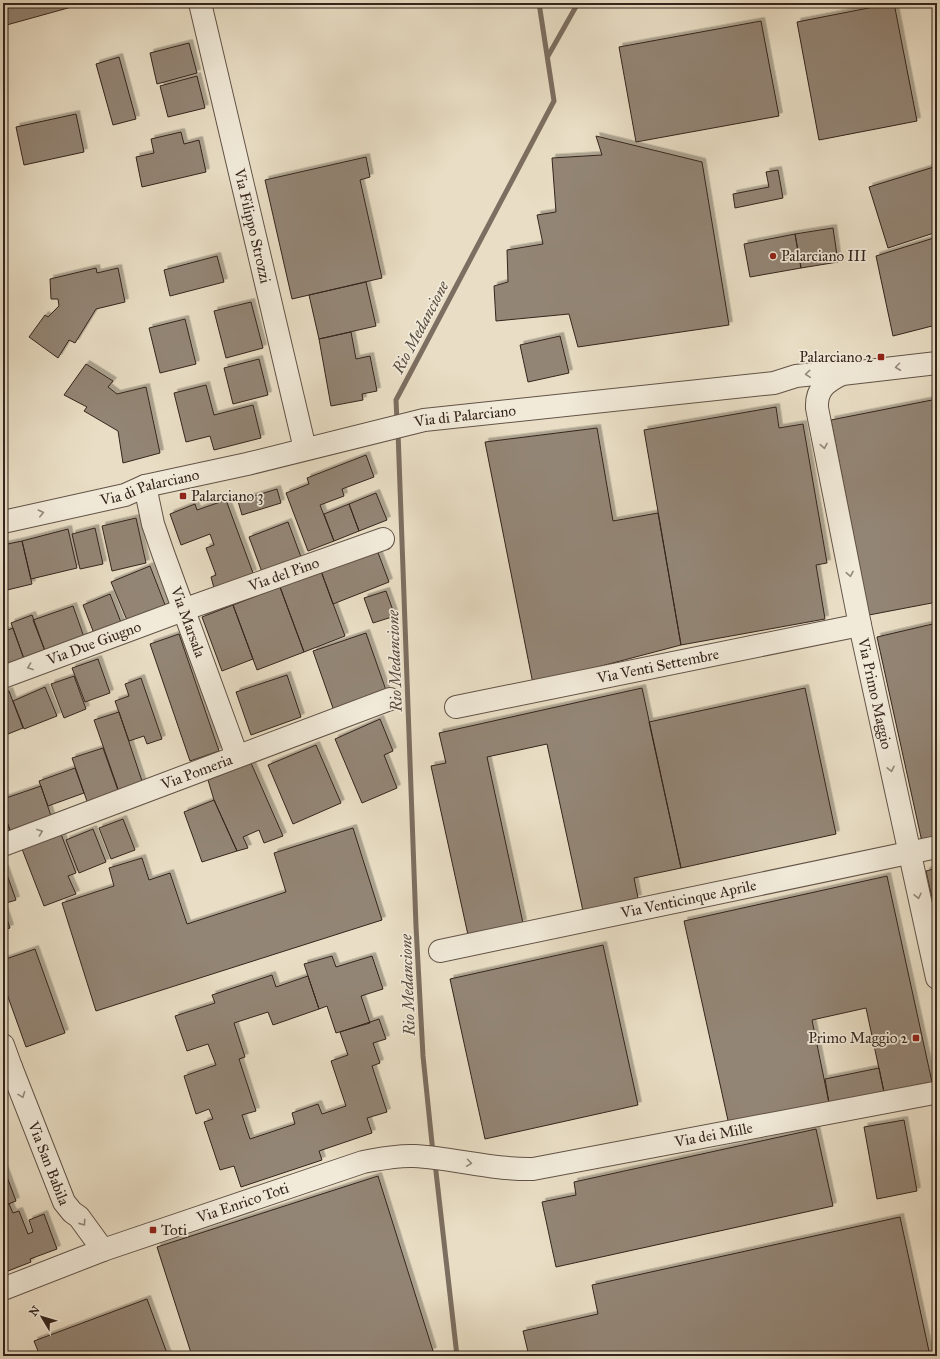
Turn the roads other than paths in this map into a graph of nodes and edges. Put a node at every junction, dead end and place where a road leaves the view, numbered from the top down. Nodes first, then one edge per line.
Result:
1 (200, 3) edge
2 (937, 363) edge
3 (842, 374) junction
4 (774, 383) junction
5 (817, 408) junction
6 (305, 449) junction
7 (145, 486) junction
8 (3, 522) edge
9 (384, 539) dead end
10 (184, 610) junction
11 (860, 625) junction
12 (3, 677) edge
13 (390, 699) dead end
14 (456, 707) dead end
15 (237, 756) junction
16 (3, 845) edge
17 (937, 847) edge
18 (909, 854) junction
19 (440, 951) dead end
20 (937, 978) edge
21 (3, 1045) edge
22 (7, 1068) edge
23 (937, 1094) edge
24 (490, 1167) joint
25 (103, 1250) junction
26 (3, 1289) edge

1 - 6 street, Via Filippo Strozzi
2 -> 3 street, Via di Palarciano
3 -> 4 street, Via di Palarciano
3 - 5 street, Via Primo Maggio
4 - 5 street
4 - 6 street, Via di Palarciano
5 -> 11 street, Via Primo Maggio
6 - 7 street, Via di Palarciano
8 -> 7 street, Via di Palarciano
7 - 10 street, Via Marsala
9 - 10 street, Via del Pino
10 -> 12 street, Via Due Giugno
10 - 15 street, Via Marsala
11 - 14 street, Via Venti Settembre
11 -> 18 street, Via Primo Maggio
13 - 15 street, Via Pomeria
16 -> 15 street, Via Pomeria
17 - 18 street, Via Venticinque Aprile
18 - 19 street, Via Venticinque Aprile
18 -> 20 street, Via Primo Maggio
21 - 22 street, Via San Babila
22 -> 25 street, Via San Babila
23 - 24 street, Via dei Mille
25 -> 24 street, Via Enrico Toti
25 - 26 street, Via Enrico Toti

